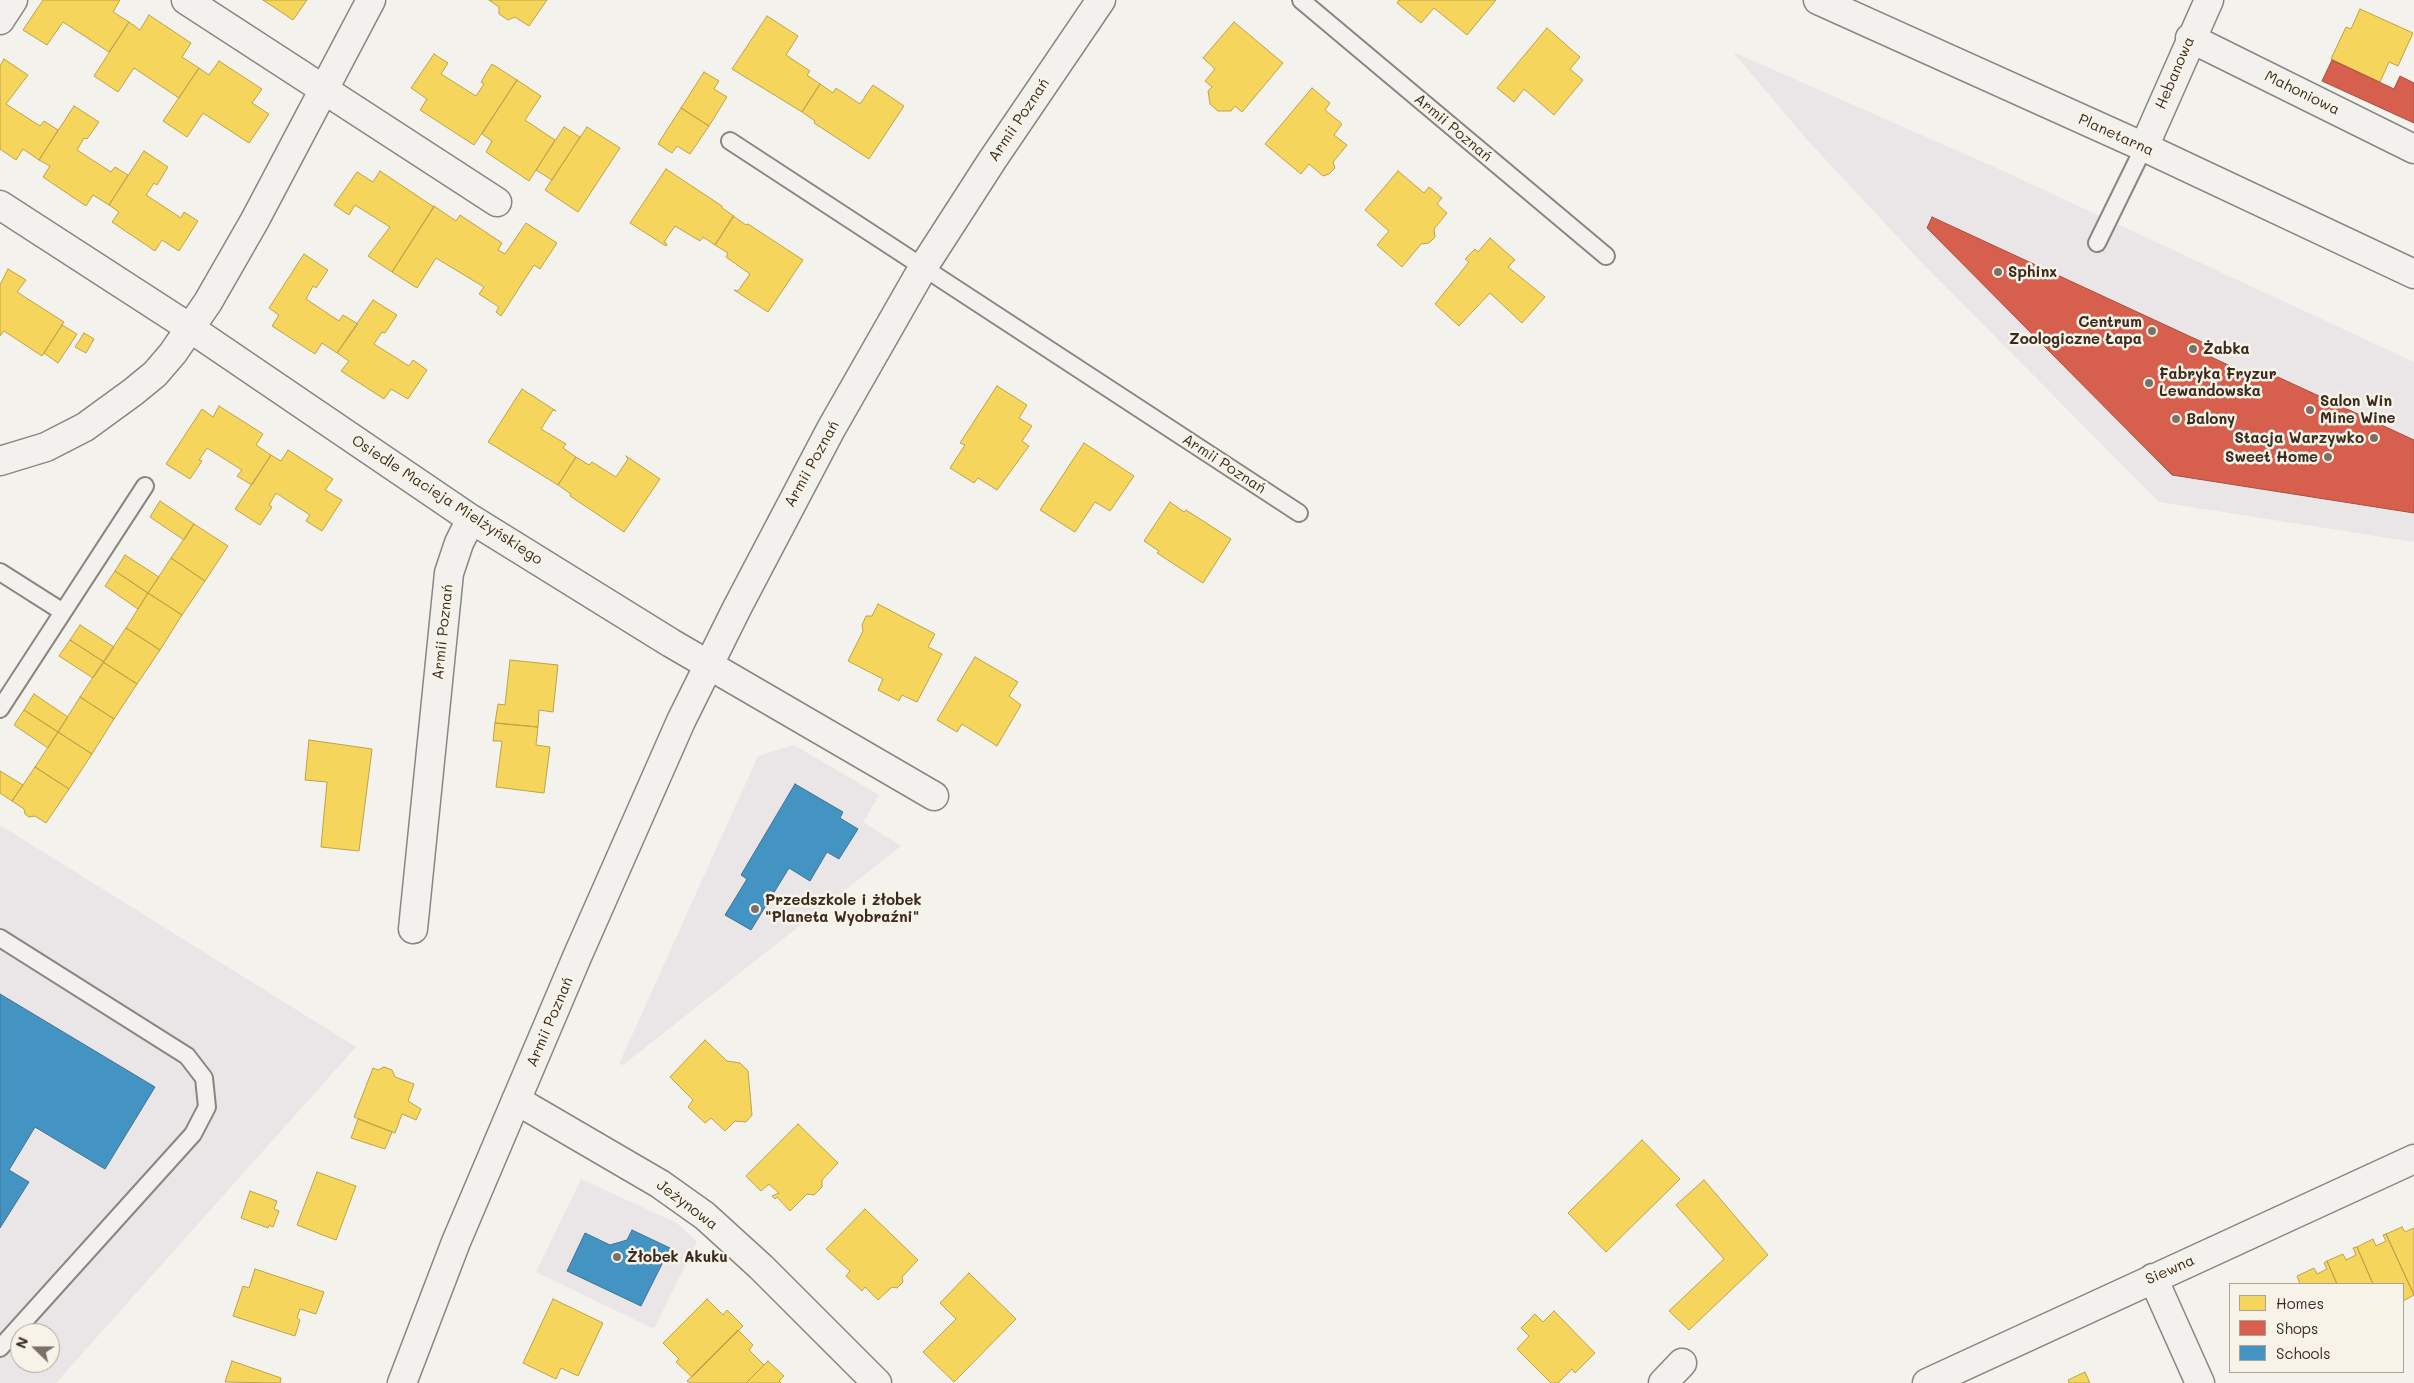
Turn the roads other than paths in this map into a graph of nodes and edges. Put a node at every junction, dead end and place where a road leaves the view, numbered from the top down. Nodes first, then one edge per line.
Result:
1 (13, 0) edge
2 (186, 0) edge
3 (370, 0) edge
4 (1101, 0) edge
5 (1301, 0) edge
6 (1818, 0) edge
7 (2209, 0) edge
8 (0, 20) edge
9 (2190, 38) junction
10 (324, 89) junction
11 (730, 141) dead end
12 (2144, 148) junction
13 (2414, 149) edge
14 (497, 202) dead end
15 (0, 205) edge
16 (2096, 243) dead end
17 (1606, 256) dead end
18 (924, 266) junction
19 (2414, 274) edge
20 (190, 328) junction
21 (0, 461) edge
22 (145, 486) dead end
23 (1299, 513) dead end
24 (471, 519) junction
25 (0, 572) edge
26 (63, 612) junction
27 (709, 665) junction
28 (0, 709) edge
29 (934, 796) dead end
30 (413, 929) dead end
31 (0, 938) edge
32 (516, 1100) junction
33 (2414, 1159) edge
34 (2153, 1278) junction
35 (0, 1348) edge
36 (1682, 1362) dead end
37 (402, 1383) edge
38 (877, 1383) edge
39 (1663, 1383) edge
40 (1927, 1383) edge
41 (2200, 1383) edge

1 - 8 street
2 - 10 street
3 - 10 street
4 - 18 street, Armii Poznań
5 - 17 lane, Armii Poznań
6 - 12 street, Planetarna
7 - 9 street, Hebanowa
9 - 12 street, Hebanowa
9 - 13 street, Mahoniowa
10 - 14 street
10 - 20 street
11 - 18 lane, Armii Poznań
12 - 16 lane
12 - 19 street, Planetarna
15 - 20 street, Osiedle Macieja Mielżyńskiego
18 - 23 lane, Armii Poznań
18 - 27 street, Armii Poznań
20 - 21 street
20 - 24 street, Osiedle Macieja Mielżyńskiego
22 - 26 lane
24 - 27 street, Osiedle Macieja Mielżyńskiego
24 - 30 street, Armii Poznań
25 - 26 lane
26 - 28 lane
27 - 29 street
27 - 32 street, Armii Poznań
31 - 35 lane
32 - 37 street, Armii Poznań
32 - 38 street, Jeżynowa
33 - 34 street, Siewna
34 - 40 street, Siewna
34 - 41 street
36 - 39 street

